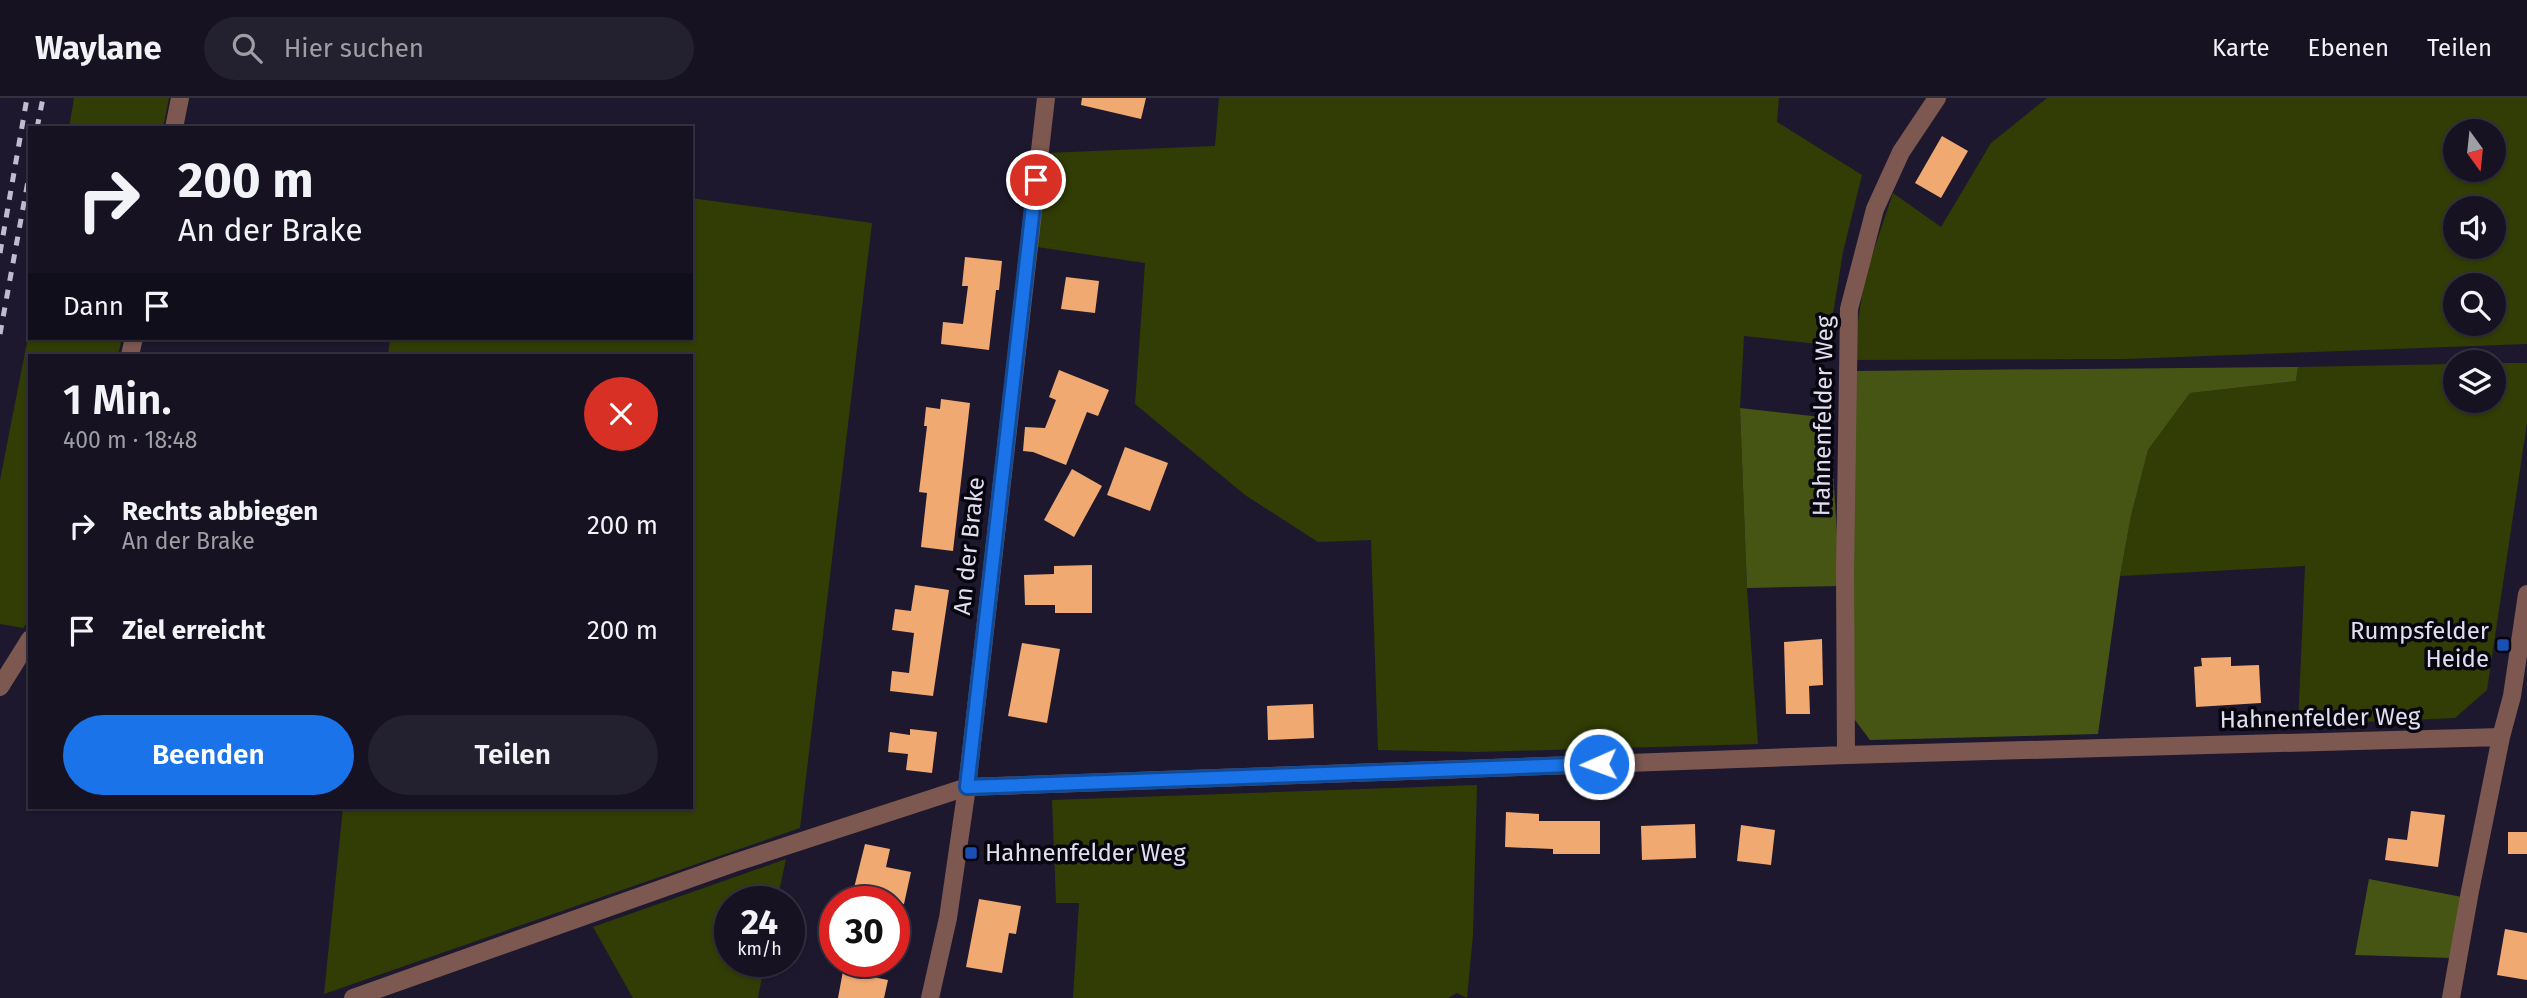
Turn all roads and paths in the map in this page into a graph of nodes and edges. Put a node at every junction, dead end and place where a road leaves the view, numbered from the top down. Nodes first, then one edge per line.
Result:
1 (180, 98) edge
2 (1046, 98) edge
3 (1937, 98) edge
4 (174, 126) edge
5 (2527, 594) edge
6 (28, 642) edge
7 (0, 687) edge
8 (2501, 737) junction
9 (1846, 754) junction
10 (967, 787) junction
11 (353, 998) edge
12 (930, 998) edge
13 (2451, 998) edge

1 - 4 street
2 - 10 street, An der Brake
3 - 9 street, Hahnenfelder Weg
5 - 8 street
6 - 7 street
8 - 9 street, Hahnenfelder Weg
8 - 13 street
9 - 10 street, Hahnenfelder Weg
10 - 11 street, Hahnenfelder Weg
10 - 12 street, An der Brake

